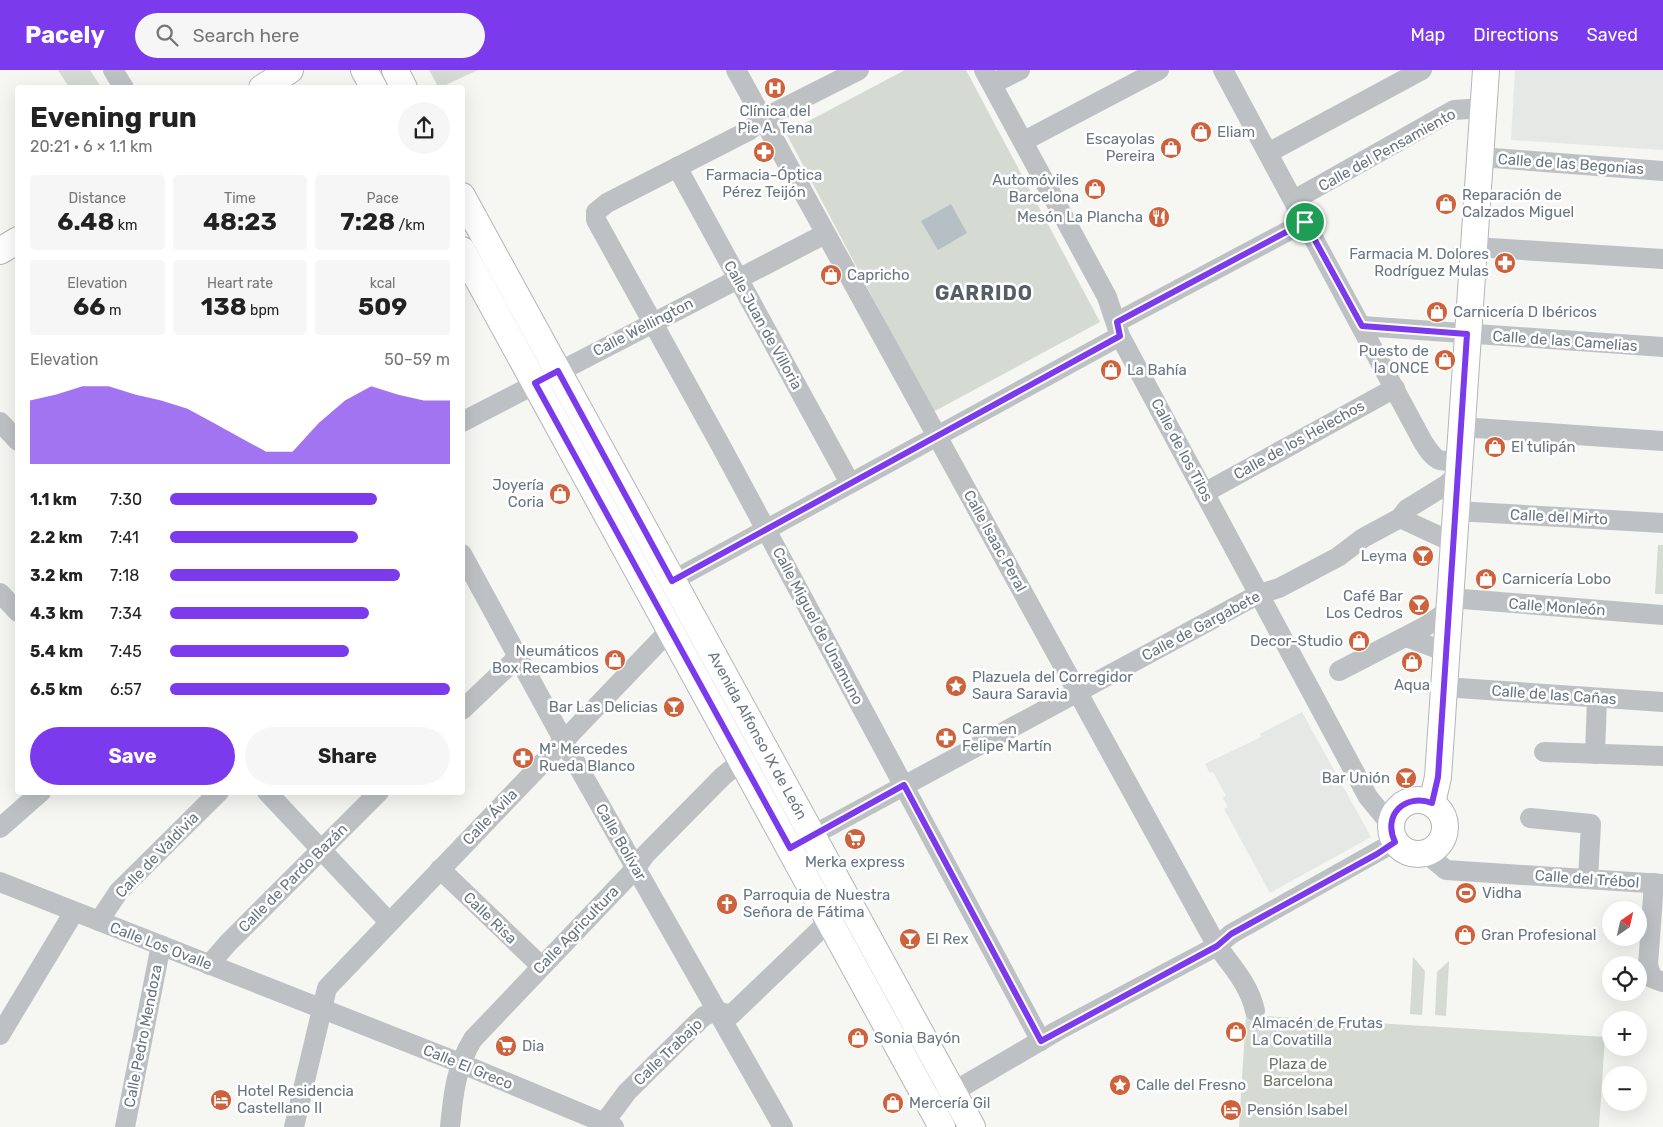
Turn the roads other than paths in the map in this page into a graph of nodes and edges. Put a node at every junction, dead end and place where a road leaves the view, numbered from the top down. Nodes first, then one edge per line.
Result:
1 (113, 70) edge
2 (290, 70) edge
3 (364, 70) edge
4 (395, 70) edge
5 (736, 70) edge
6 (859, 70) edge
7 (1020, 70) edge
8 (1158, 70) edge
9 (1223, 70) edge
10 (1422, 70) edge
11 (1474, 70) edge
12 (988, 77) edge
13 (122, 85) edge
14 (267, 85) edge
15 (372, 85) edge
16 (402, 85) edge
17 (1484, 91) edge
18 (762, 119) junction
19 (1024, 141) junction
20 (1268, 153) junction
21 (1480, 157) junction
22 (678, 167) junction
23 (1663, 171) edge
24 (1294, 200) junction
25 (465, 201) edge
26 (1305, 222) junction
27 (825, 234) junction
28 (15, 242) edge
29 (1475, 247) junction
30 (0, 251) edge
31 (465, 255) edge
32 (1663, 259) edge
33 (737, 279) junction
34 (652, 322) junction
35 (1362, 326) junction
36 (1119, 329) junction
37 (1467, 334) junction
38 (1663, 347) edge
39 (558, 371) junction
40 (535, 383) junction
41 (1395, 388) junction
42 (465, 420) edge
43 (0, 422) edge
44 (1461, 427) junction
45 (936, 436) junction
46 (15, 439) edge
47 (1663, 441) edge
48 (1459, 465) junction
49 (850, 483) junction
50 (1204, 493) junction
51 (1456, 510) junction
52 (1400, 518) junction
53 (1663, 523) edge
54 (766, 529) junction
55 (1454, 543) junction
56 (465, 558) edge
57 (661, 587) junction
58 (0, 593) edge
59 (1258, 594) junction
60 (1450, 604) junction
61 (15, 609) edge
62 (1663, 615) edge
63 (669, 631) junction
64 (1406, 637) junction
65 (1446, 652) junction
66 (518, 657) junction
67 (1339, 671) dead end
68 (1444, 687) junction
69 (1078, 691) junction
70 (1598, 699) junction
71 (1663, 702) edge
72 (465, 707) edge
73 (564, 739) junction
74 (1544, 752) dead end
75 (1595, 754) junction
76 (1663, 756) edge
77 (742, 761) junction
78 (904, 785) junction
79 (38, 795) edge
80 (216, 795) edge
81 (270, 795) edge
82 (376, 795) edge
83 (1432, 803) junction
84 (1530, 818) dead end
85 (0, 828) edge
86 (1393, 833) junction
87 (812, 836) junction
88 (790, 848) junction
89 (321, 850) junction
90 (1429, 852) junction
91 (636, 868) junction
92 (440, 869) junction
93 (1437, 878) dead end
94 (1588, 879) junction
95 (0, 882) edge
96 (1658, 883) edge
97 (74, 912) junction
98 (829, 920) junction
99 (99, 922) junction
100 (390, 922) junction
101 (161, 945) junction
102 (1217, 946) junction
103 (209, 965) junction
104 (541, 966) junction
105 (1663, 982) edge
106 (322, 1010) junction
107 (716, 1011) junction
108 (1255, 1011) dead end
109 (0, 1035) edge
110 (1041, 1041) junction
111 (460, 1063) junction
112 (952, 1091) junction
113 (936, 1116) edge
114 (609, 1125) edge
115 (125, 1127) edge
116 (294, 1127) edge
117 (450, 1127) edge
118 (783, 1127) edge
119 (972, 1127) edge

1 - 13 street
2 - 14 main road
3 - 15 main road
4 - 16 main road
5 - 18 street, Calle Isaac Peral
6 - 18 street
7 - 12 street
8 - 19 street
9 - 20 street
10 - 20 street
11 - 17 main road
12 - 19 street, Calle de los Tilos
17 - 21 main road
17 - 24 street, Calle del Pensamiento
18 - 22 street
18 - 27 street, Calle Isaac Peral
19 - 36 street, Calle de los Tilos
20 - 24 street
21 - 23 street, Calle de las Begonias
21 - 29 main road
22 - 33 street, Calle Juan de Villoria
22 - 34 street, Calle Miguel de Unamuno
24 - 26 street
25 - 39 main road, Avenida Alfonso IX de León
26 - 35 street
26 - 36 street
27 - 33 street, Calle Wellington
27 - 45 street, Calle Isaac Peral
28 - 30 main road
29 - 32 street
29 - 37 main road
31 - 40 main road, Avenida Alfonso IX de León
33 - 34 street, Calle Wellington
33 - 49 street, Calle Juan de Villoria
34 - 39 street, Calle Wellington
34 - 54 street, Calle Miguel de Unamuno
35 - 37 street, Calle de las Camelias
35 - 41 street
36 - 45 street
36 - 50 street, Calle de los Tilos
37 - 38 street, Calle de las Camelias
37 - 44 main road
39 - 40 street, Calle Wellington
39 - 57 main road, Avenida Alfonso IX de León
40 - 42 street, Calle Wellington
40 - 57 main road, Avenida Alfonso IX de León
41 - 48 street
41 - 50 street, Calle de los Helechos
43 - 46 street
44 - 47 street
44 - 48 main road
45 - 49 street
45 - 69 street, Calle Isaac Peral
48 - 51 main road
48 - 52 street, Calle de Gargabete
49 - 54 street
50 - 59 street, Calle de los Tilos
51 - 53 street, Calle del Mirto
51 - 55 main road
52 - 55 street
52 - 59 street, Calle de Gargabete
54 - 57 street
54 - 78 street, Calle Miguel de Unamuno
55 - 60 main road
56 - 66 street, Calle Bolívar
57 - 63 main road, Avenida Alfonso IX de León
57 - 87 main road, Avenida Alfonso IX de León
58 - 61 street
59 - 69 street, Calle de Gargabete
59 - 86 street, Calle de los Tilos
60 - 62 street, Calle Monleón
60 - 64 street
60 - 65 main road
63 - 73 street, Calle Ávila
63 - 77 main road, Avenida Alfonso IX de León
64 - 65 street
64 - 67 street
65 - 68 main road
66 - 72 street
66 - 73 street, Calle Bolívar
68 - 70 street, Calle de las Cañas
68 - 83 main road
69 - 78 street, Calle de Gargabete
69 - 102 street, Calle Isaac Peral
70 - 71 street, Calle de las Cañas
70 - 75 street
73 - 91 street, Calle Bolívar
73 - 92 street, Calle Ávila
74 - 75 street
75 - 76 street
77 - 88 main road, Avenida Alfonso IX de León
77 - 91 street, Calle Agricultura
78 - 87 street, Calle de Gargabete
78 - 110 street, Calle Miguel de Unamuno
79 - 85 street
80 - 99 street, Calle de Valdivia
81 - 89 street
82 - 89 street, Calle de Pardo Bazán
83 - 86 main road
83 - 90 main road
84 - 94 street
86 - 90 main road
86 - 102 street
87 - 88 street, Calle de Gargabete
87 - 112 main road, Avenida Alfonso IX de León
88 - 98 main road, Avenida Alfonso IX de León
89 - 100 street
89 - 103 street, Calle de Pardo Bazán
90 - 93 street
90 - 94 street, Calle del Trébol
91 - 104 street, Calle Agricultura
91 - 107 street, Calle Bolívar
92 - 100 street, Calle Ávila
92 - 104 street, Calle Risa
94 - 96 street, Calle del Trébol
95 - 97 street, Calle Los Ovalle
96 - 105 street
97 - 99 street, Calle Los Ovalle
97 - 109 street
98 - 107 street, Calle Trabajo
98 - 113 main road, Avenida Alfonso IX de León
99 - 101 street, Calle Los Ovalle
100 - 106 street, Calle Ávila
101 - 103 street, Calle Los Ovalle
101 - 115 street, Calle Pedro Mendoza
102 - 108 street, Calle Isaac Peral
102 - 110 street
103 - 106 street, Calle Los Ovalle
104 - 111 street, Calle Agricultura
106 - 111 street, Calle El Greco
106 - 116 street, Calle Ávila
107 - 114 street, Calle Trabajo
107 - 118 street, Calle Bolívar
110 - 112 street
111 - 114 street, Calle El Greco
111 - 117 street, Calle Agricultura
112 - 113 street
112 - 119 main road, Avenida Alfonso IX de León

